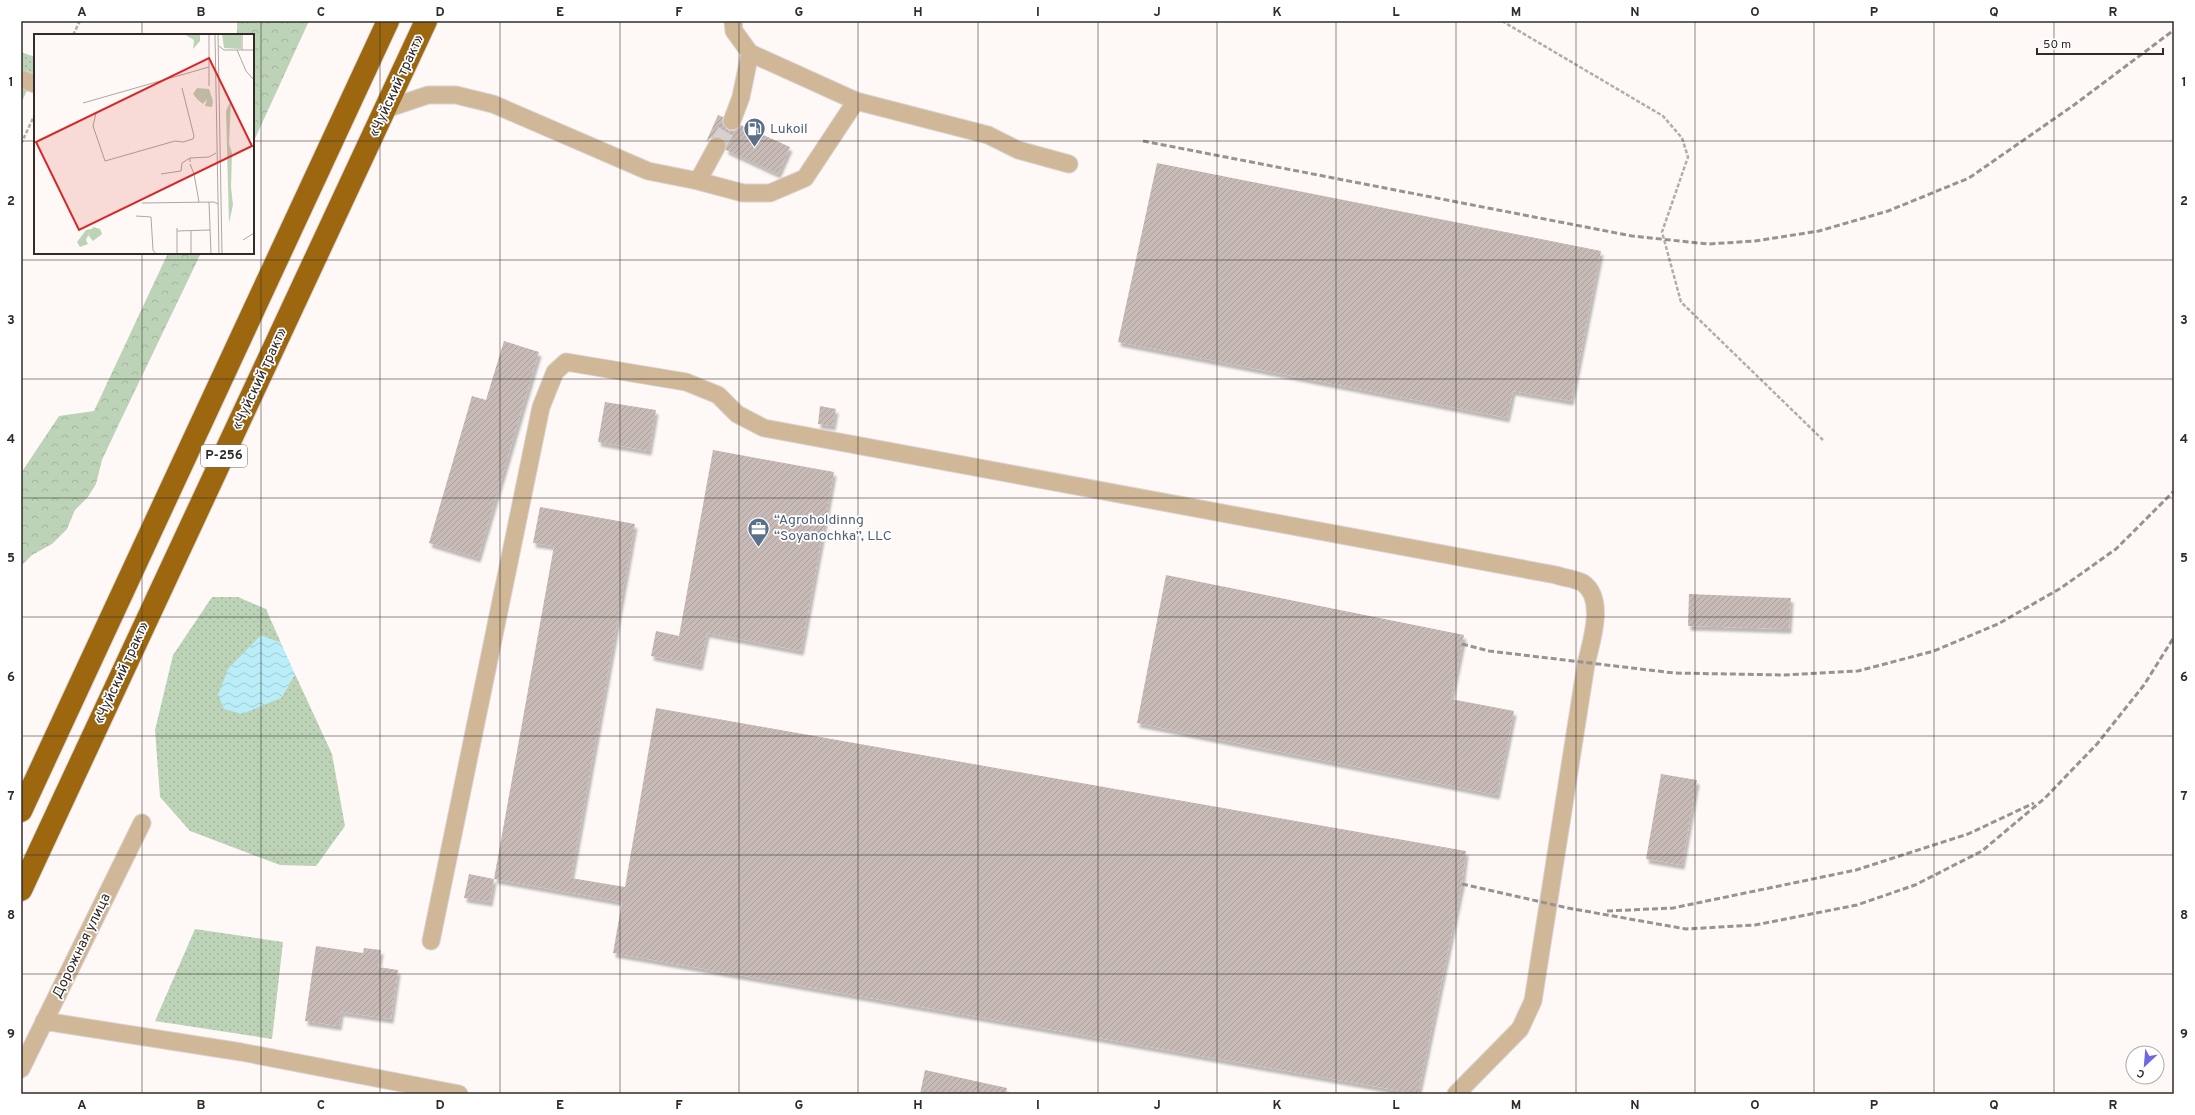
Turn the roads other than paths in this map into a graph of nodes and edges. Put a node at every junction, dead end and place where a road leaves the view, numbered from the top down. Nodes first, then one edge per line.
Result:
1 (388, 21) edge
2 (426, 21) edge
3 (733, 21) edge
4 (750, 53) junction
5 (21, 79) edge
6 (34, 84) edge
7 (856, 101) junction
8 (386, 109) junction
9 (732, 121) tunnel mouth
10 (717, 146) tunnel mouth
11 (1069, 164) dead end
12 (698, 181) junction
13 (21, 811) edge
14 (142, 823) dead end
15 (21, 890) edge
16 (431, 941) dead end
17 (44, 1021) junction
18 (21, 1069) edge
19 (459, 1094) edge
20 (1456, 1094) edge

1 - 13 highway, Р-256
2 - 8 highway, «Чуйский тракт» / Р-256
3 - 4 street
4 - 7 street
4 - 9 street
5 - 6 street
7 - 11 street
7 - 12 street
8 - 12 street
8 - 15 highway, «Чуйский тракт» / Р-256
10 - 12 street
14 - 17 street, Дорожная улица
16 - 20 street
17 - 18 street, Дорожная улица
17 - 19 street

